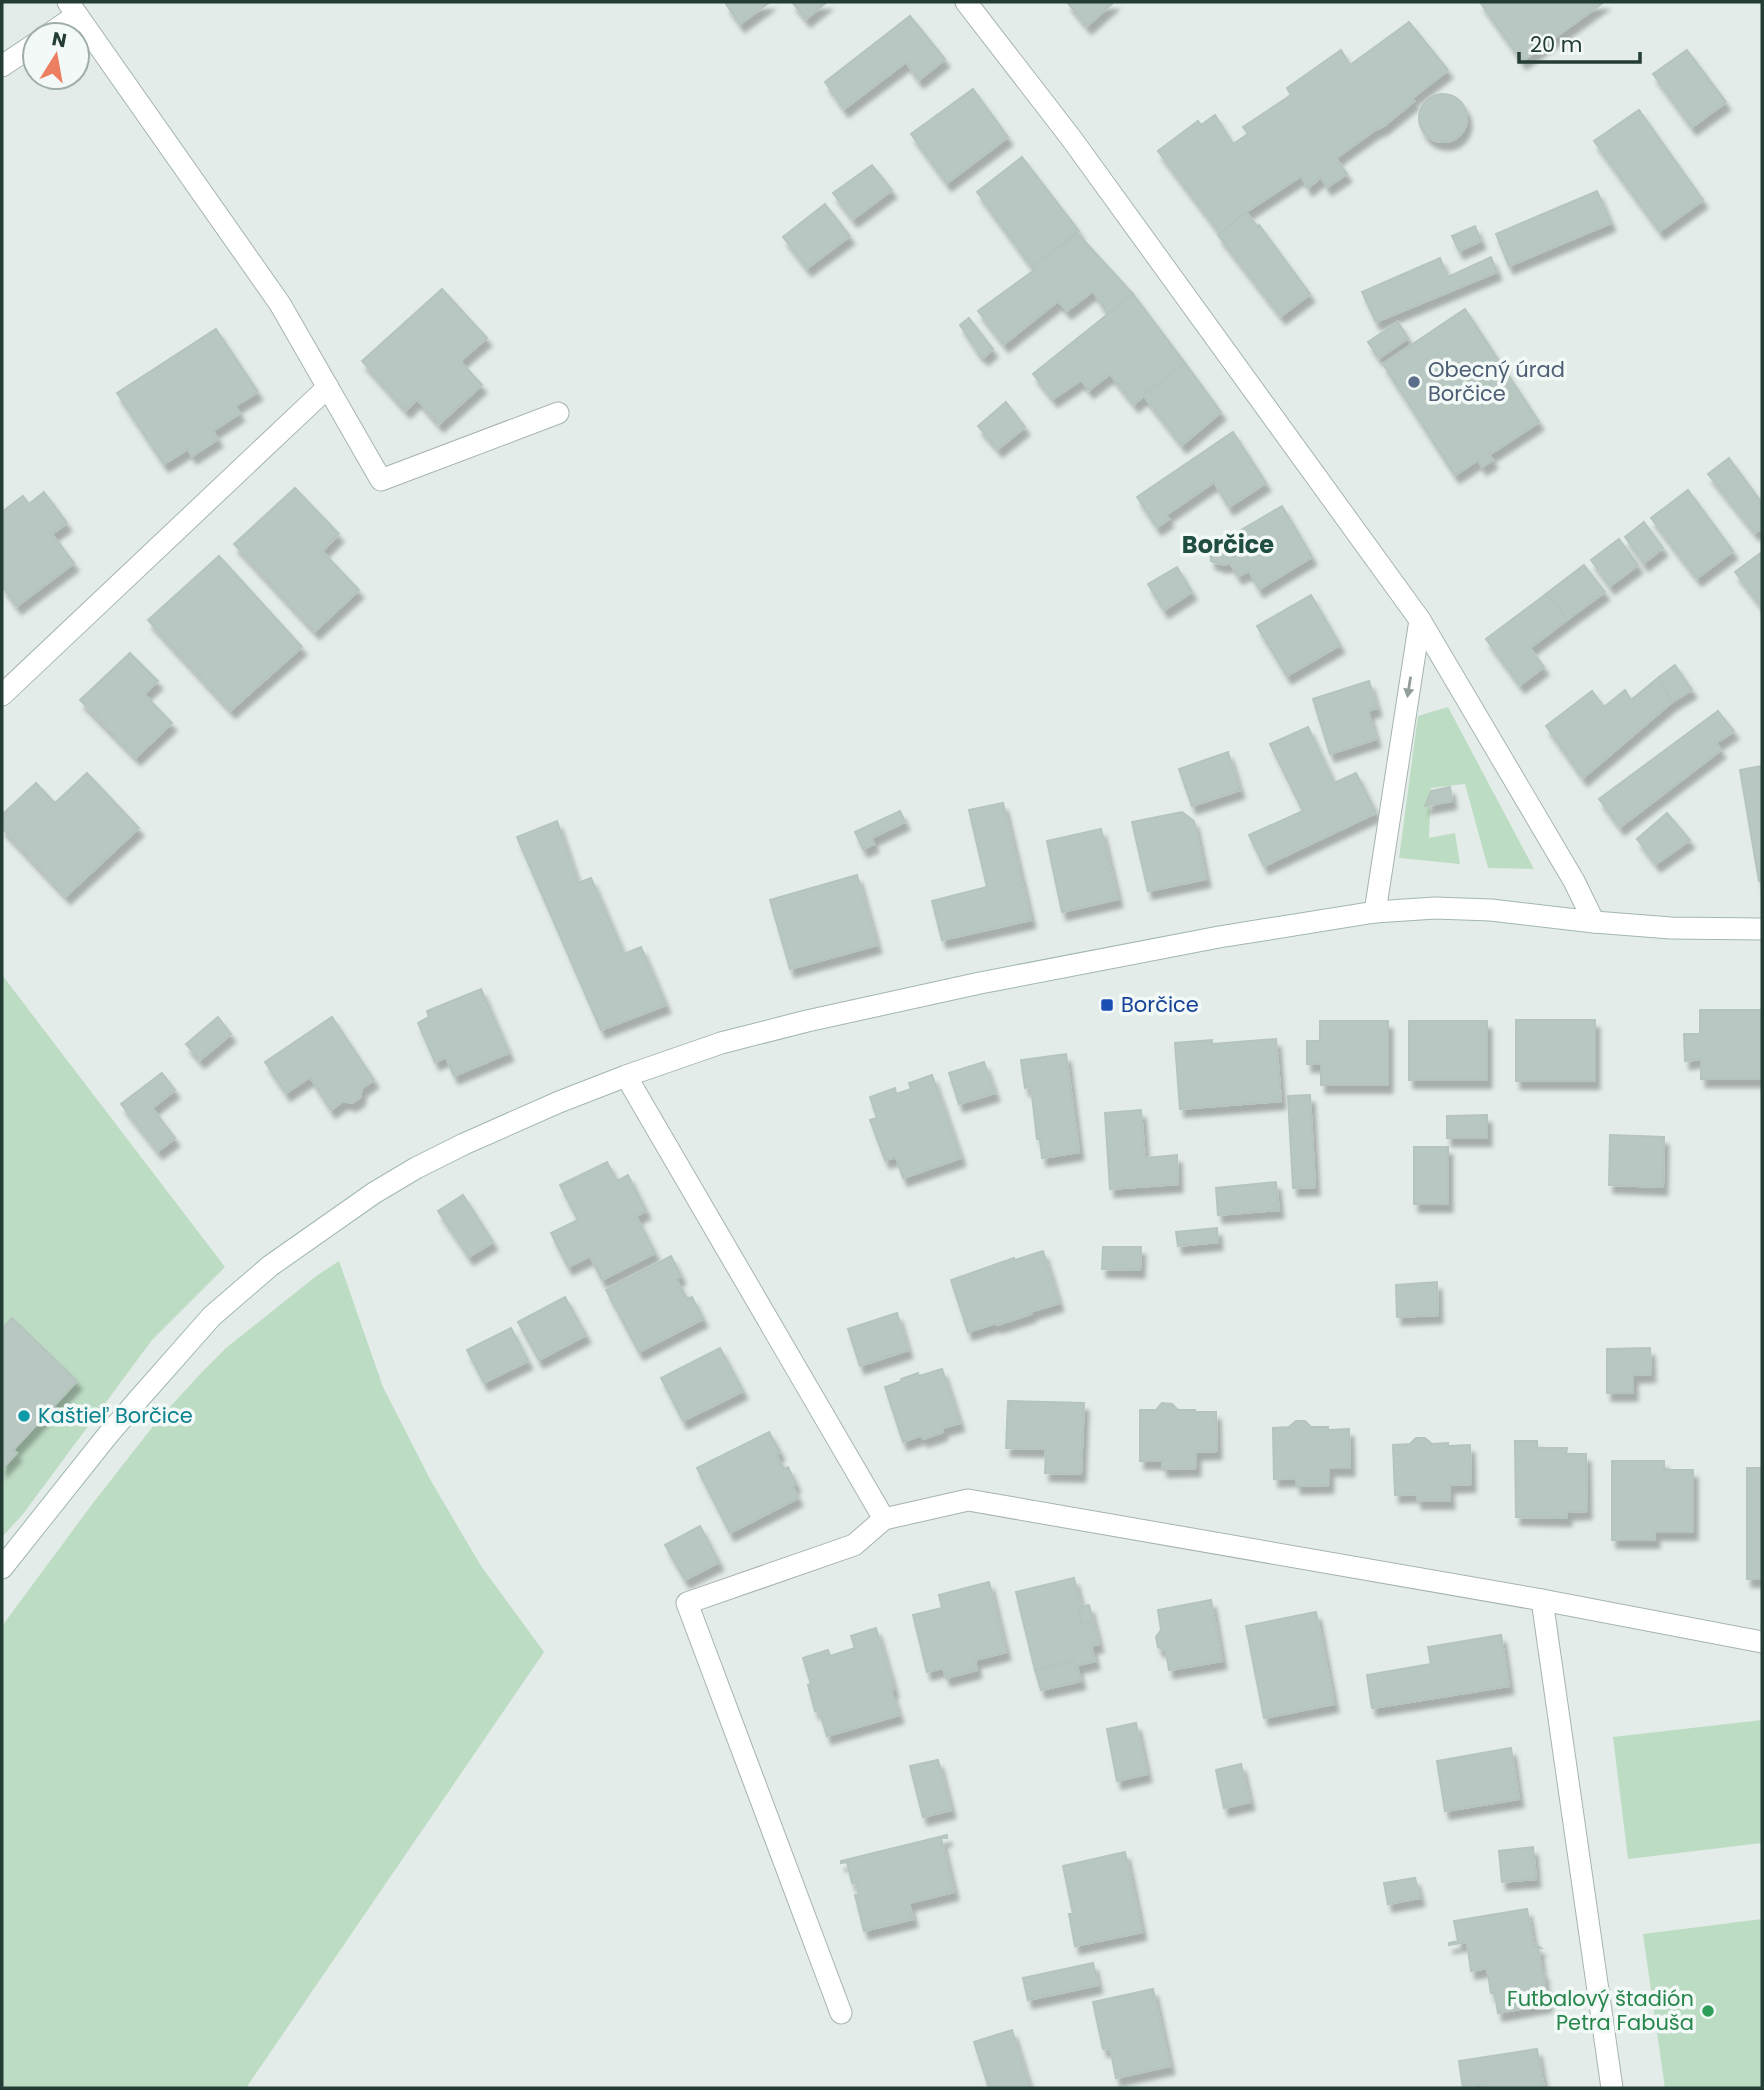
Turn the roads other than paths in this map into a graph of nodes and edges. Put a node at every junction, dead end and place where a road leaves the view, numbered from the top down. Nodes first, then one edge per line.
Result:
1 (966, 2) edge
2 (73, 8) edge
3 (61, 21) edge
4 (21, 53) edge
5 (2, 66) edge
6 (328, 387) junction
7 (558, 413) dead end
8 (1419, 620) junction
9 (2, 695) edge
10 (1375, 912) junction
11 (1594, 922) junction
12 (1762, 929) edge
13 (626, 1076) junction
14 (884, 1519) junction
15 (2, 1569) edge
16 (1542, 1600) junction
17 (1762, 1642) edge
18 (841, 2013) dead end
19 (1612, 2088) edge

1 - 8 street
2 - 3 street
2 - 6 street
4 - 5 street
6 - 7 street
6 - 9 street
8 -> 10 street
8 - 11 street
10 - 11 street
10 - 13 street
11 - 12 street
13 - 14 street
13 - 15 street
14 - 16 street
14 - 18 street
16 - 17 street
16 - 19 street

